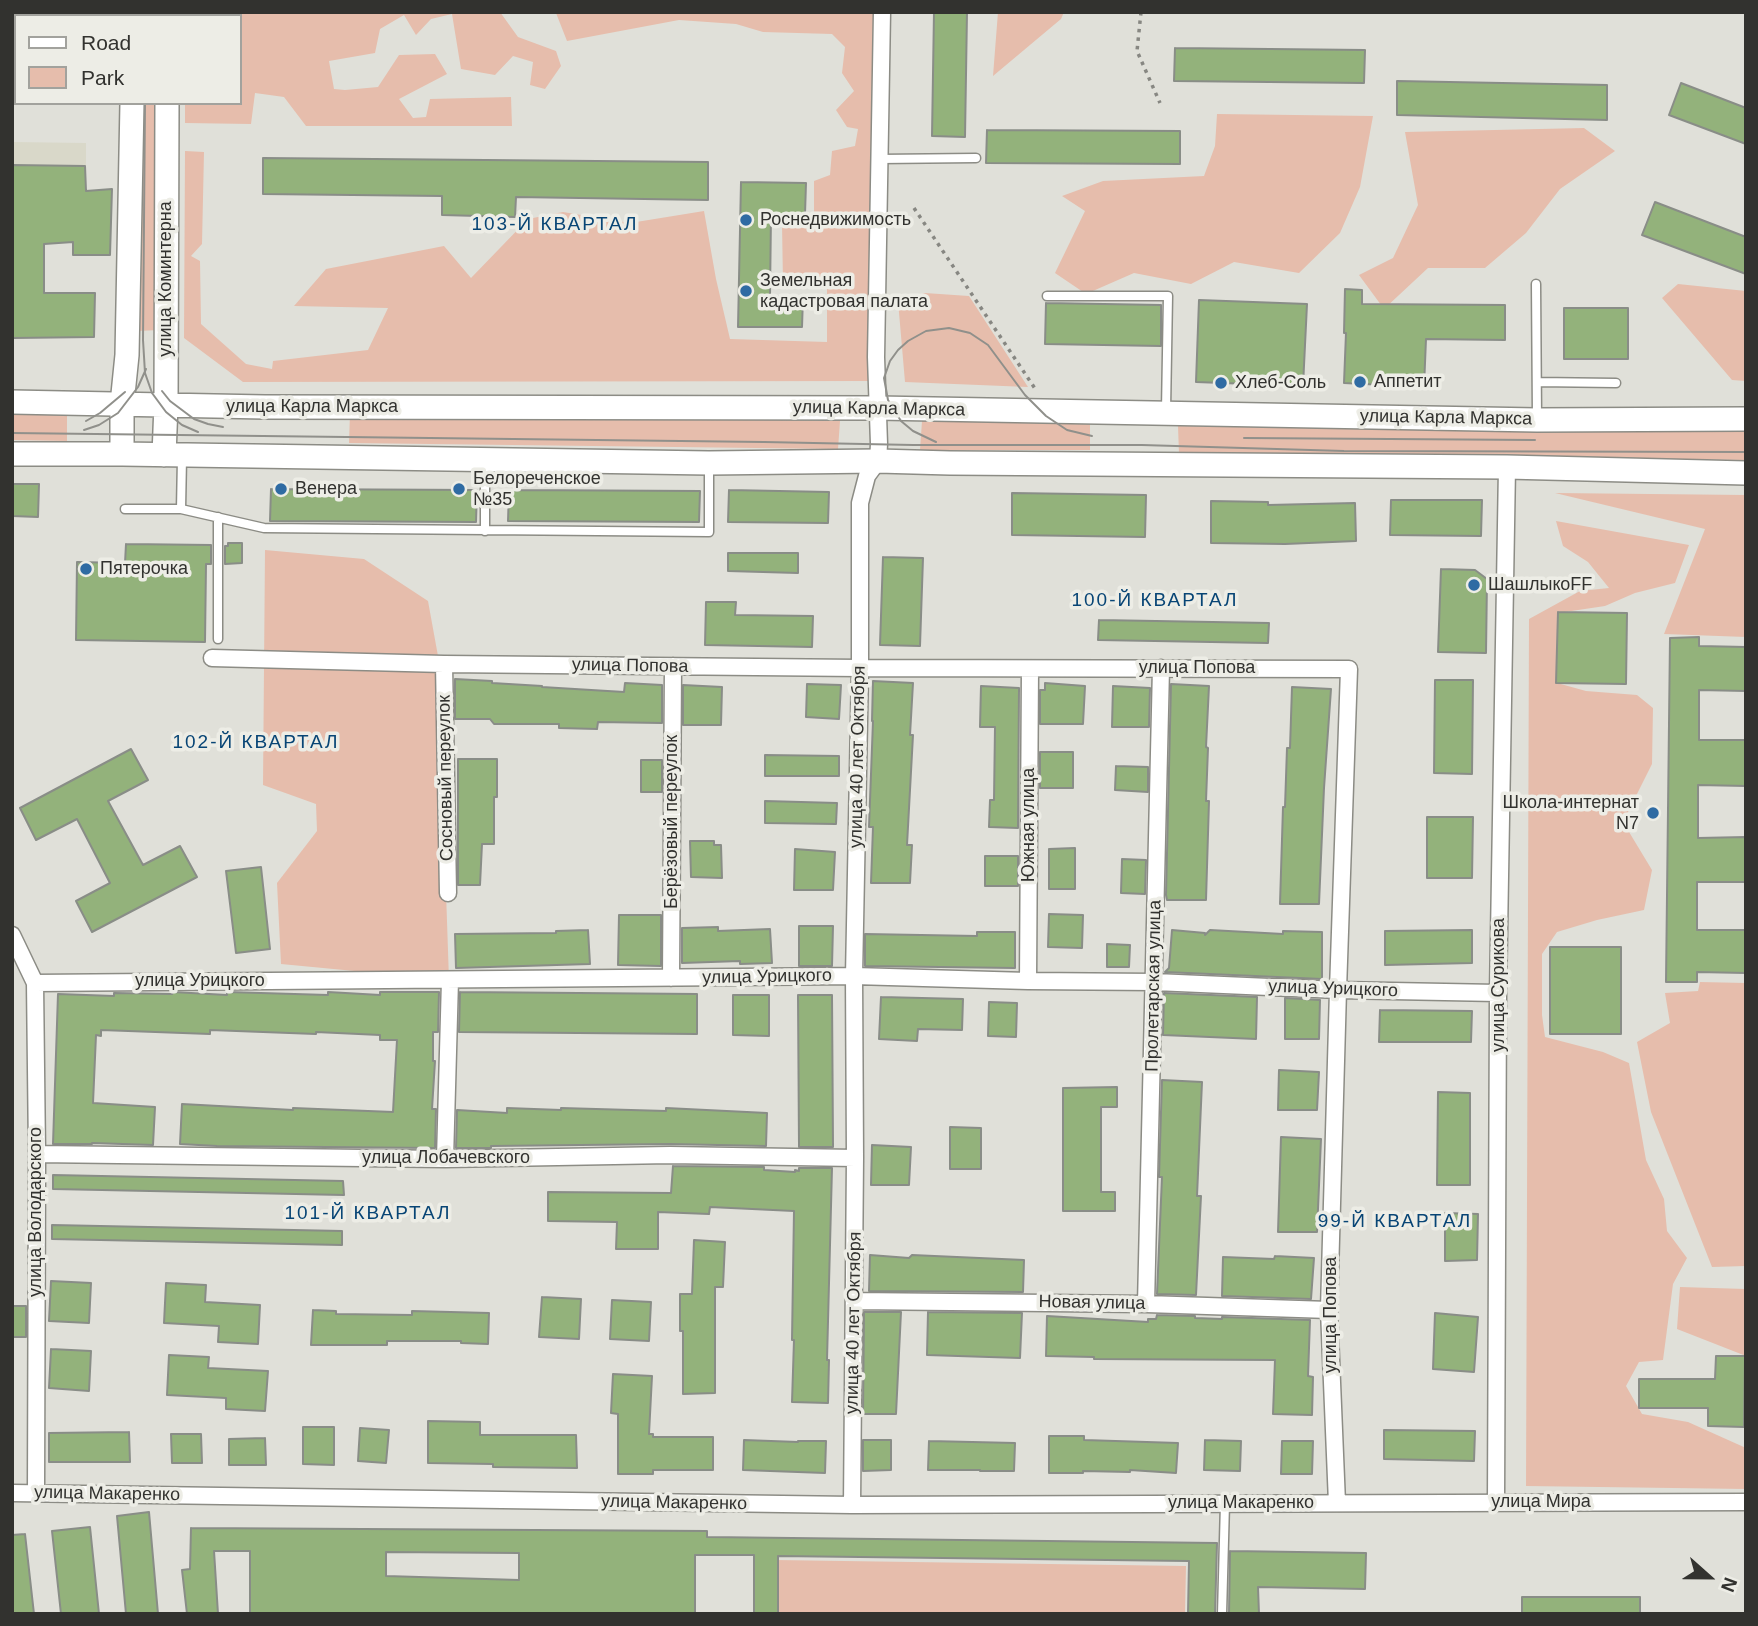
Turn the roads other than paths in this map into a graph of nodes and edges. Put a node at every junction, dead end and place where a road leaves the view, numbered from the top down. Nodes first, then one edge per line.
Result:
1 (882, 12) edge
2 (132, 105) edge
3 (167, 105) edge
4 (976, 158) dead end
5 (879, 159) junction
6 (1536, 284) dead end
7 (1047, 296) dead end
8 (1537, 382) junction
9 (1616, 383) dead end
10 (12, 402) edge
11 (122, 404) junction
12 (166, 405) junction
13 (878, 408) junction
14 (1166, 412) junction
15 (1538, 419) junction
16 (1746, 419) edge
17 (12, 454) edge
18 (121, 454) junction
19 (173, 455) junction
20 (485, 459) junction
21 (878, 461) junction
22 (709, 463) junction
23 (1507, 467) junction
24 (1746, 473) edge
25 (125, 509) dead end
26 (181, 509) junction
27 (218, 517) junction
28 (485, 531) junction
29 (218, 639) dead end
30 (212, 658) dead end
31 (444, 664) junction
32 (673, 666) junction
33 (860, 668) junction
34 (1161, 668) junction
35 (1030, 669) junction
36 (448, 892) dead end
37 (12, 935) edge
38 (854, 976) junction
39 (671, 978) junction
40 (450, 980) junction
41 (1028, 981) junction
42 (1155, 982) junction
43 (35, 983) junction
44 (1338, 989) junction
45 (1498, 993) junction
46 (37, 1154) junction
47 (855, 1158) junction
48 (445, 1159) junction
49 (854, 1301) junction
50 (1146, 1304) junction
51 (1329, 1310) junction
52 (12, 1493) edge
53 (36, 1493) junction
54 (1496, 1502) junction
55 (1746, 1502) edge
56 (1225, 1503) junction
57 (1336, 1503) junction
58 (852, 1505) junction
59 (1222, 1614) edge

1 - 5 street, улица 40 лет Октября
2 - 11 street, улица Коминтерна
3 - 12 street, улица Коминтерна
4 - 5 lane
5 - 13 street, улица 40 лет Октября
6 - 8 lane
7 - 14 lane
8 - 9 lane
8 - 15 lane
10 - 11 street, улица Карла Маркса
11 - 12 street, улица Карла Маркса
11 - 18 street, улица Коминтерна
12 - 13 street, улица Карла Маркса
12 - 19 street, улица Коминтерна
13 - 14 street, улица Карла Маркса
13 - 21 street, улица 40 лет Октября
14 - 15 street, улица Карла Маркса
15 - 16 street, улица Карла Маркса
17 - 18 street
18 - 19 street
19 - 20 street
19 - 26 lane
20 - 22 street
20 - 28 lane
21 - 22 street
21 - 23 street
21 - 33 street, улица 40 лет Октября
22 - 28 lane
23 - 24 street
23 - 45 street, улица Сурикова
25 - 26 lane
26 - 27 lane
27 - 28 lane
27 - 29 lane
30 - 31 street, улица Попова
31 - 32 street, улица Попова
31 - 36 street, Сосновый переулок
32 - 33 street, улица Попова
32 - 39 street, Берёзовый переулок
33 - 35 street, улица Попова
33 - 38 street, улица 40 лет Октября
34 - 35 street, улица Попова
34 - 42 street, Пролетарская улица
34 - 44 street, улица Попова
35 - 41 street, Южная улица
37 - 43 street, улица Володарского
38 - 39 street, улица Урицкого
38 - 41 street, улица Урицкого
38 - 47 street, улица 40 лет Октября
39 - 40 street, улица Урицкого
40 - 43 street, улица Урицкого
40 - 48 street
41 - 42 street, улица Урицкого
42 - 44 street, улица Урицкого
42 - 50 street, Пролетарская улица
43 - 46 street, улица Володарского
44 - 45 street, улица Урицкого
44 - 51 street, улица Попова
45 - 54 street, улица Сурикова
46 - 48 street, улица Лобачевского
46 - 53 street, улица Володарского
47 - 48 street, улица Лобачевского
47 - 49 street, улица 40 лет Октября
49 - 50 street, Новая улица
49 - 58 street, улица 40 лет Октября
50 - 51 street, Новая улица
51 - 57 street, улица Попова
52 - 53 street, улица Макаренко
53 - 58 street, улица Макаренко
54 - 55 street, улица Мира
54 - 57 street, улица Мира
56 - 57 street, улица Макаренко
56 - 58 street, улица Макаренко
56 - 59 lane

